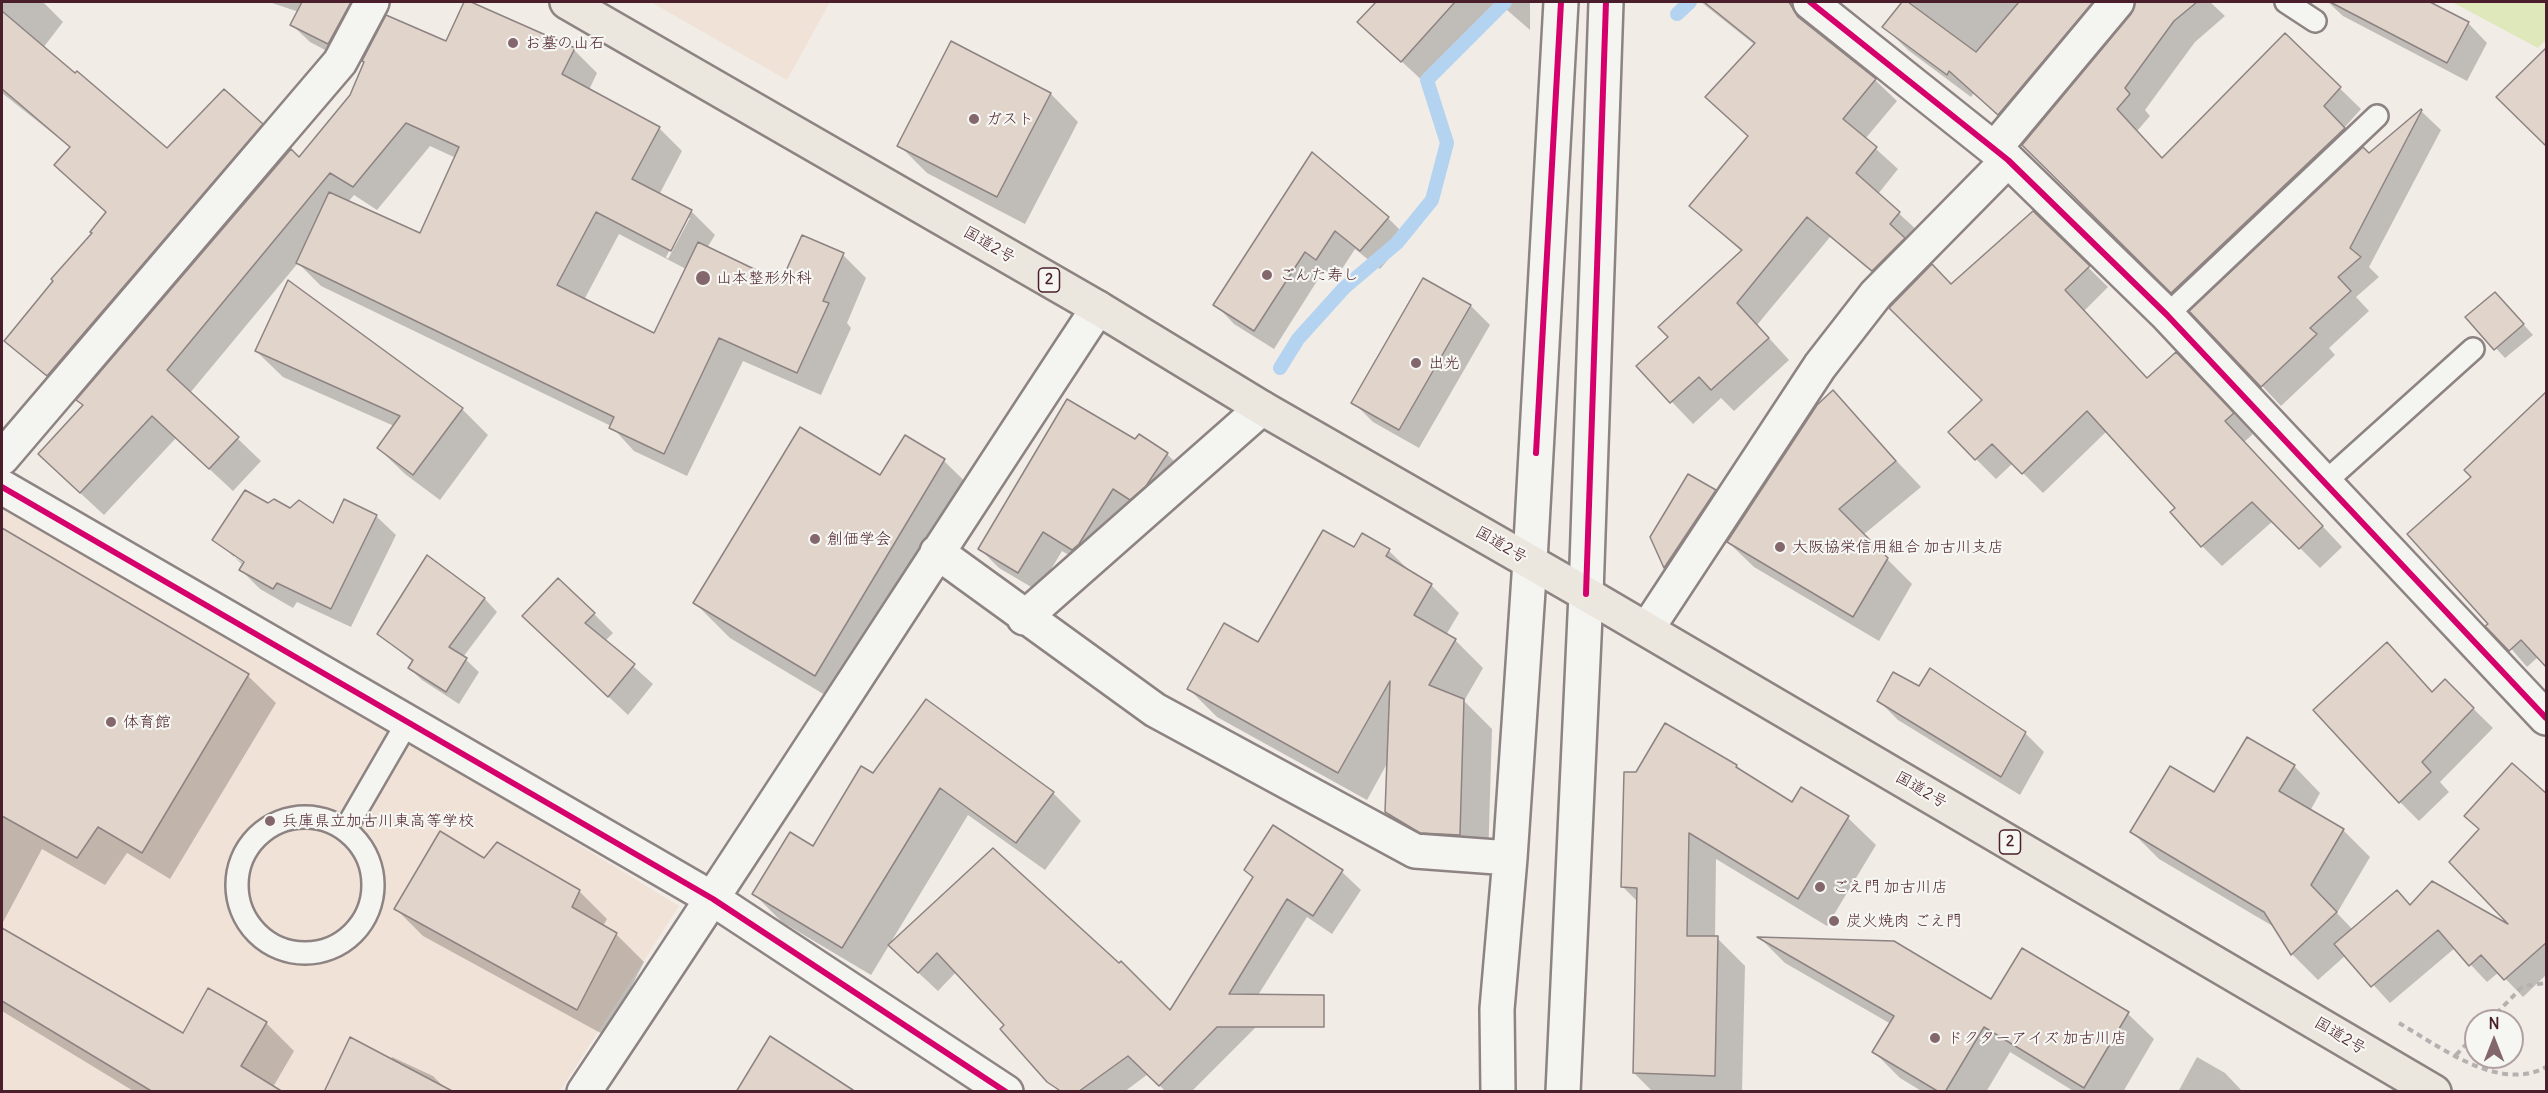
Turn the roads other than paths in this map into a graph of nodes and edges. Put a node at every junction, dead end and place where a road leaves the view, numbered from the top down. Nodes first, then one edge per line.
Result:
1 (372, 2) edge
2 (567, 2) edge
3 (1560, 2) edge
4 (1606, 2) edge
5 (1810, 2) edge
6 (2117, 2) edge
7 (2286, 2) edge
8 (2314, 21) dead end
9 (2377, 116) dead end
10 (2002, 154) junction
11 (1098, 308) junction
12 (2167, 315) junction
13 (2473, 349) dead end
14 (1262, 408) junction
15 (2, 459) edge
16 (2325, 483) junction
17 (2, 487) edge
18 (937, 552) junction
19 (1530, 561) junction
20 (1586, 594) junction
21 (1024, 618) junction
22 (1647, 629) junction
23 (2547, 718) edge
24 (407, 723) junction
25 (345, 830) junction
26 (1510, 858) junction
27 (713, 899) junction
28 (584, 1092) edge
29 (1006, 1092) edge
30 (1498, 1092) edge
31 (1563, 1092) edge
32 (2434, 1092) edge

1 - 15 street
2 - 11 highway, 国道2号 / 2
3 - 19 street
4 - 20 street
5 - 10 street
6 - 10 street
7 - 8 lane
9 - 12 lane
10 - 12 street
10 - 22 street
11 - 14 highway, 国道2号 / 2
11 - 18 street
12 - 16 street
13 - 16 lane
14 - 19 highway, 国道2号 / 2
14 - 21 street
16 - 23 street
17 - 24 street
18 - 21 street
18 - 27 street
19 - 20 highway, 国道2号 / 2
19 - 26 street
20 - 22 highway, 国道2号 / 2
20 - 31 street
21 - 26 street
22 - 32 highway, 国道2号 / 2
24 - 25 lane
24 - 27 street
25 - 25 lane
26 - 30 street
27 - 28 street
27 - 29 street

